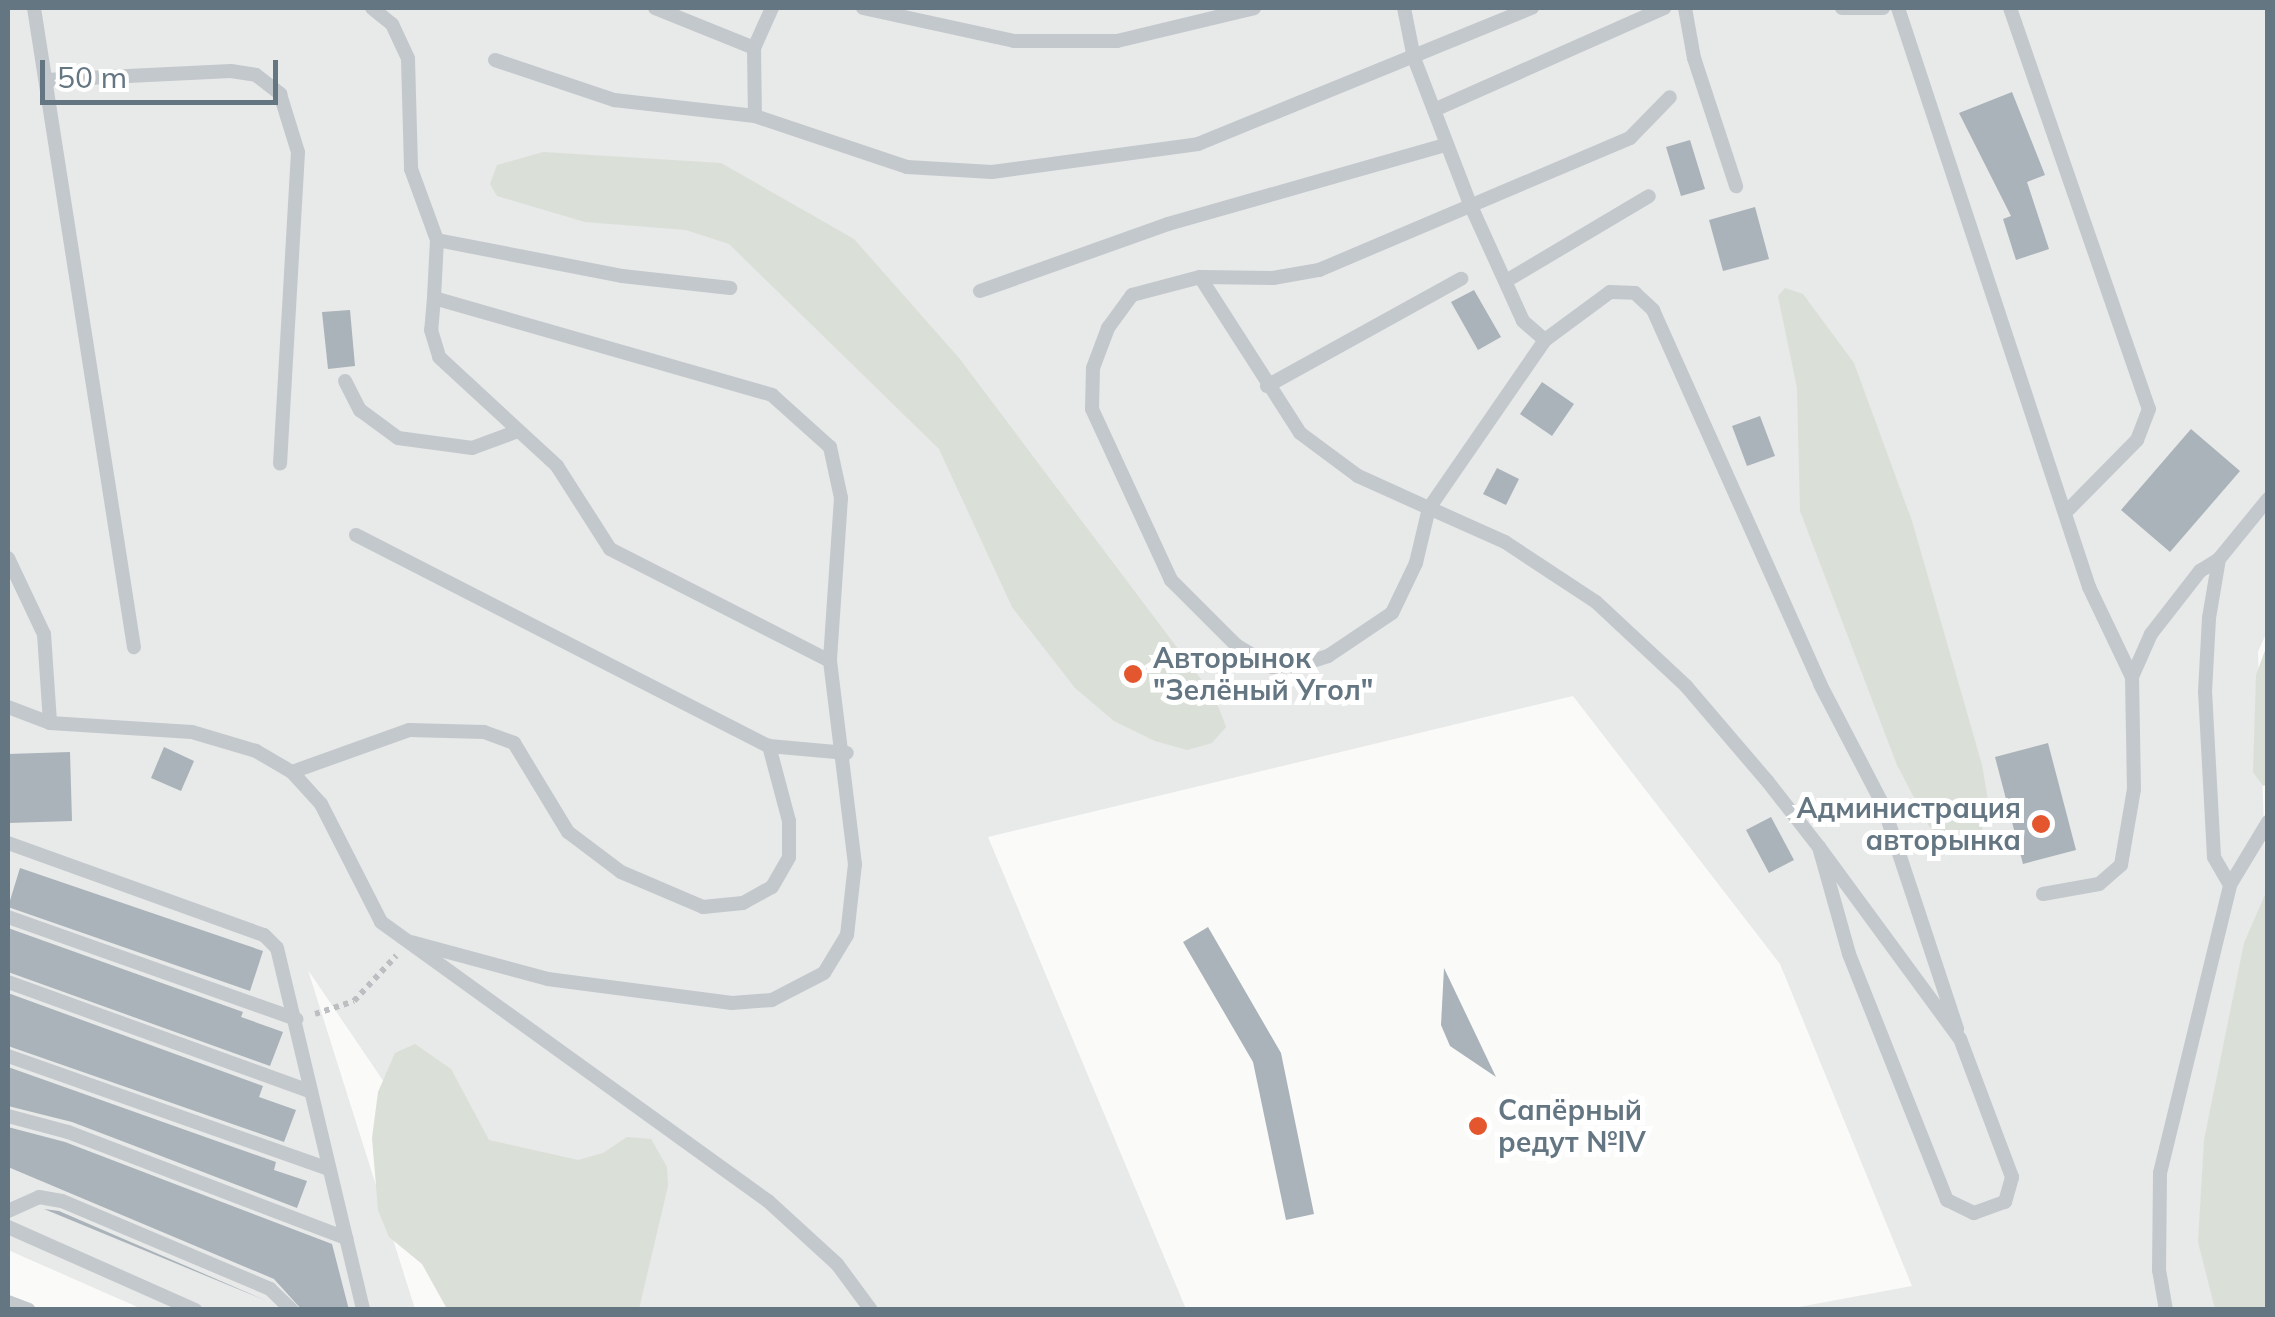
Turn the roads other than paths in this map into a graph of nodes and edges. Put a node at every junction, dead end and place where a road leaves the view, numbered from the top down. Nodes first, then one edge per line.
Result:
1 (34, 8) edge
2 (372, 8) edge
3 (655, 8) edge
4 (772, 8) edge
5 (863, 8) edge
6 (1254, 8) edge
7 (1404, 8) edge
8 (1532, 8) edge
9 (1664, 8) edge
10 (1685, 8) edge
11 (1842, 8) edge
12 (1882, 8) edge
13 (1898, 8) edge
14 (2010, 8) edge
15 (754, 48) junction
16 (1414, 58) junction
17 (495, 60) dead end
18 (46, 80) junction
19 (1670, 96) dead end
20 (1434, 110) junction
21 (755, 116) junction
22 (1446, 144) junction
23 (1736, 186) dead end
24 (1649, 196) dead end
25 (1470, 204) junction
26 (437, 240) junction
27 (1200, 276) junction
28 (1461, 279) dead end
29 (1506, 281) junction
30 (730, 288) dead end
31 (980, 291) dead end
32 (434, 298) junction
33 (1545, 340) junction
34 (345, 380) dead end
35 (1267, 386) junction
36 (518, 431) junction
37 (280, 464) dead end
38 (2268, 499) edge
39 (1428, 508) junction
40 (2068, 509) junction
41 (356, 535) dead end
42 (8, 558) edge
43 (2219, 559) junction
44 (134, 646) dead end
45 (830, 661) junction
46 (2132, 677) junction
47 (8, 707) edge
48 (50, 723) junction
49 (769, 746) junction
50 (846, 753) junction
51 (292, 772) junction
52 (2268, 822) edge
53 (8, 842) edge
54 (1819, 847) junction
55 (2230, 885) junction
56 (2044, 894) dead end
57 (8, 917) edge
58 (411, 942) junction
59 (8, 982) edge
60 (296, 1019) junction
61 (1960, 1040) junction
62 (8, 1056) edge
63 (310, 1091) junction
64 (8, 1116) edge
65 (328, 1169) junction
66 (8, 1211) edge
67 (8, 1227) edge
68 (346, 1238) junction
69 (8, 1302) edge
70 (30, 1310) edge
71 (194, 1310) edge
72 (292, 1310) edge
73 (363, 1310) edge
74 (871, 1310) edge
75 (2166, 1310) edge

1 - 18 lane
2 - 26 lane
3 - 15 lane
4 - 15 lane
5 - 6 lane
7 - 16 lane
8 - 16 lane
9 - 20 lane
10 - 23 lane
11 - 12 lane
13 - 40 lane
14 - 40 lane
15 - 21 lane
16 - 20 lane
16 - 21 lane
17 - 21 lane
18 - 37 lane
18 - 44 lane
19 - 25 lane
20 - 22 lane
22 - 25 lane
22 - 31 lane
24 - 29 lane
25 - 27 lane
25 - 29 lane
26 - 30 lane
26 - 32 lane
27 - 35 lane
27 - 39 lane
28 - 35 lane
29 - 33 lane
32 - 36 lane
32 - 45 lane
33 - 39 lane
33 - 61 lane
34 - 36 lane
35 - 39 lane
36 - 45 lane
38 - 43 lane
39 - 54 lane
40 - 46 lane
41 - 49 lane
42 - 48 lane
43 - 46 lane
43 - 55 lane
45 - 50 lane
46 - 56 lane
47 - 48 lane
48 - 51 lane
49 - 50 lane
49 - 51 lane
50 - 58 lane
51 - 58 lane
52 - 55 lane
53 - 60 lane
54 - 61 lane
54 - 61 lane
55 - 75 lane
57 - 60 lane
58 - 74 lane
59 - 63 lane
60 - 63 lane
62 - 65 lane
63 - 65 lane
64 - 68 lane
65 - 68 lane
66 - 72 lane
67 - 71 lane
68 - 73 lane
69 - 70 lane

